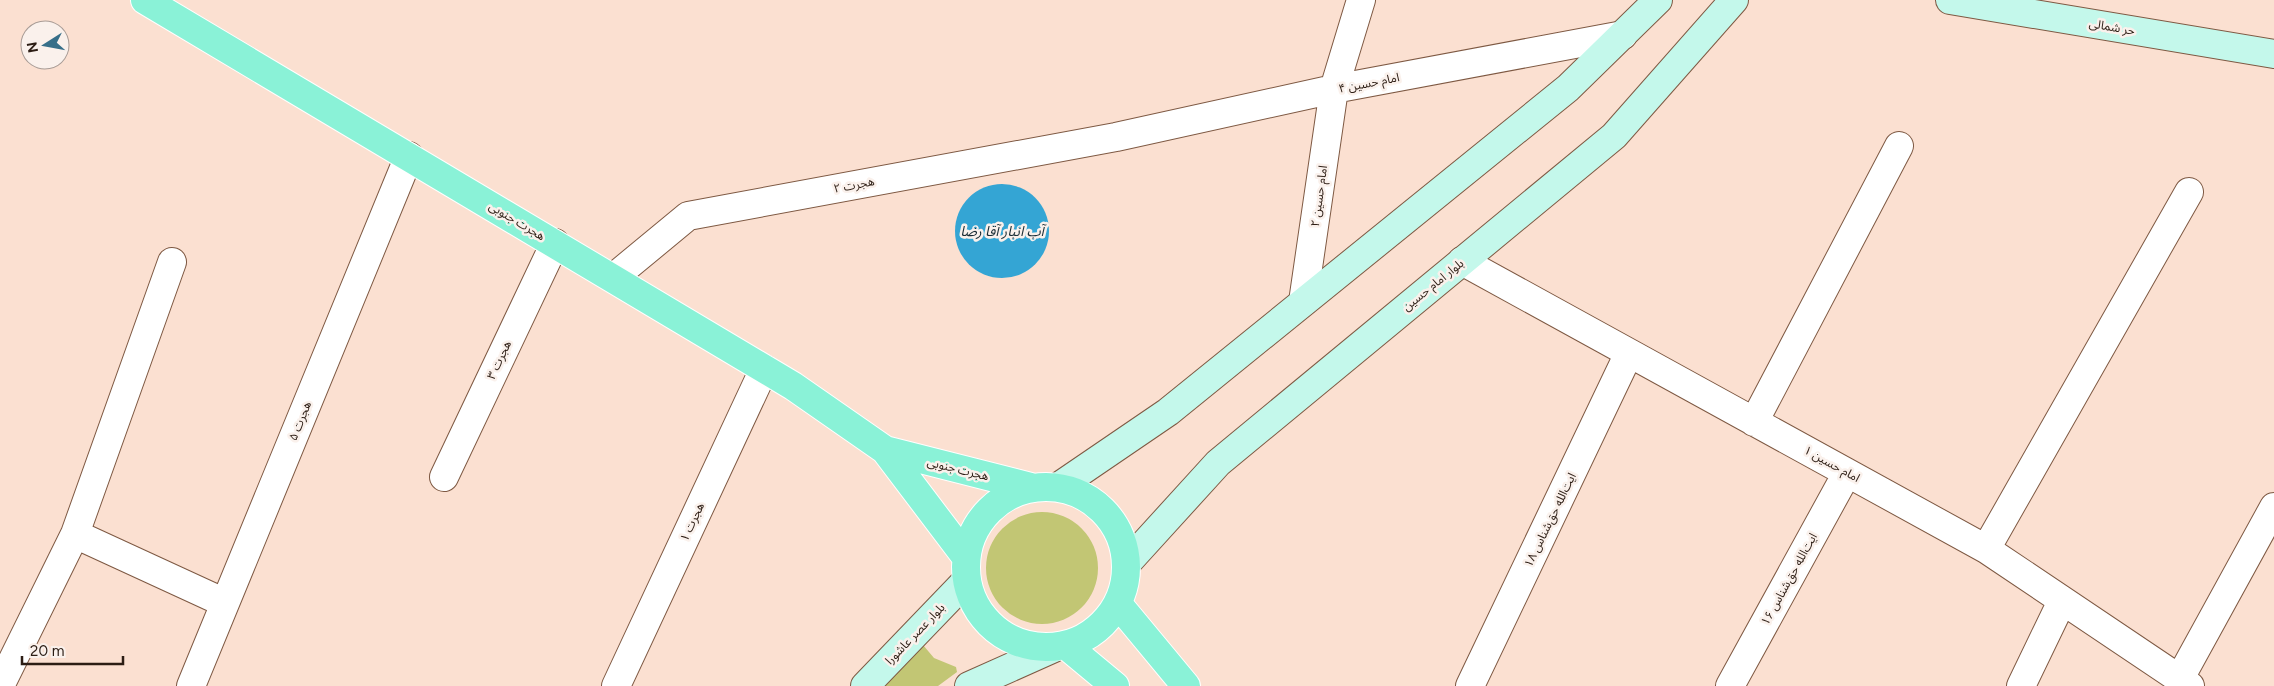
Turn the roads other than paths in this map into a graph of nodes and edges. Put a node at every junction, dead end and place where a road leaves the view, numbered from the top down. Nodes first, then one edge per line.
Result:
1 (145, 0) edge
2 (1361, 0) edge
3 (1658, 0) edge
4 (1734, 0) edge
5 (1950, 0) edge
6 (1623, 34) junction
7 (2274, 54) edge
8 (1334, 89) junction
9 (1116, 137) joint
10 (1899, 146) dead end
11 (409, 156) junction
12 (2189, 192) dead end
13 (555, 243) junction
14 (1462, 261) junction
15 (172, 262) dead end
16 (613, 278) junction
17 (1303, 302) junction
18 (1629, 353) junction
19 (764, 369) junction
20 (1754, 422) junction
21 (885, 450) junction
22 (1847, 472) junction
23 (444, 477) dead end
24 (1031, 487) junction
25 (1058, 487) junction
26 (2274, 507) edge
27 (75, 534) junction
28 (1986, 549) junction
29 (1127, 563) junction
30 (966, 569) junction
31 (2062, 601) junction
32 (225, 603) junction
33 (1118, 604) junction
34 (1061, 647) junction
35 (618, 681) edge
36 (2185, 683) edge
37 (0, 686) edge
38 (191, 686) edge
39 (865, 686) edge
40 (969, 686) edge
41 (1115, 686) edge
42 (1186, 686) edge
43 (1470, 686) edge
44 (1730, 686) edge
45 (2021, 686) edge

1 - 11 main road, هجرت جنوبی
2 - 8 street, امام حسین ۲
3 - 6 main road
4 - 14 main road, بلوار امام حسین
5 - 7 main road, حر شمالی
6 - 8 street, امام حسین ۴
6 - 17 main road
8 - 9 street, امام حسین ۴
8 - 17 street, امام حسین ۲
9 - 16 street, هجرت ۲
10 - 20 street
11 - 13 main road, هجرت جنوبی
11 - 32 street, هجرت ۵
12 - 28 street
13 - 16 main road, هجرت جنوبی
13 - 23 street, هجرت ۳
14 - 18 street, امام حسین ۱
14 - 29 main road, بلوار امام حسین
15 - 27 street
16 - 19 main road, هجرت جنوبی
17 - 25 main road
18 - 20 street, امام حسین ۱
18 - 43 street, ایت‌الله حق‌شناس ۱۸
19 - 21 main road, هجرت جنوبی
19 - 35 street, هجرت ۱
20 - 22 street, امام حسین ۱
21 - 24 main road, هجرت جنوبی
21 - 30 main road, هجرت جنوبی
22 - 28 street, امام حسین ۱
22 - 44 street, ایت‌الله حق‌شناس ۱۶
24 - 25 main road
24 - 30 main road
25 - 29 main road
26 - 36 street
27 - 32 street
27 - 37 street
28 - 31 street, امام حسین ۱
29 - 33 main road
30 - 34 main road
30 - 39 main road, بلوار عصر عاشورا
31 - 36 street, امام حسین ۱
31 - 45 street
32 - 38 street, هجرت ۵
33 - 34 main road
33 - 42 main road
34 - 40 main road
34 - 41 main road

